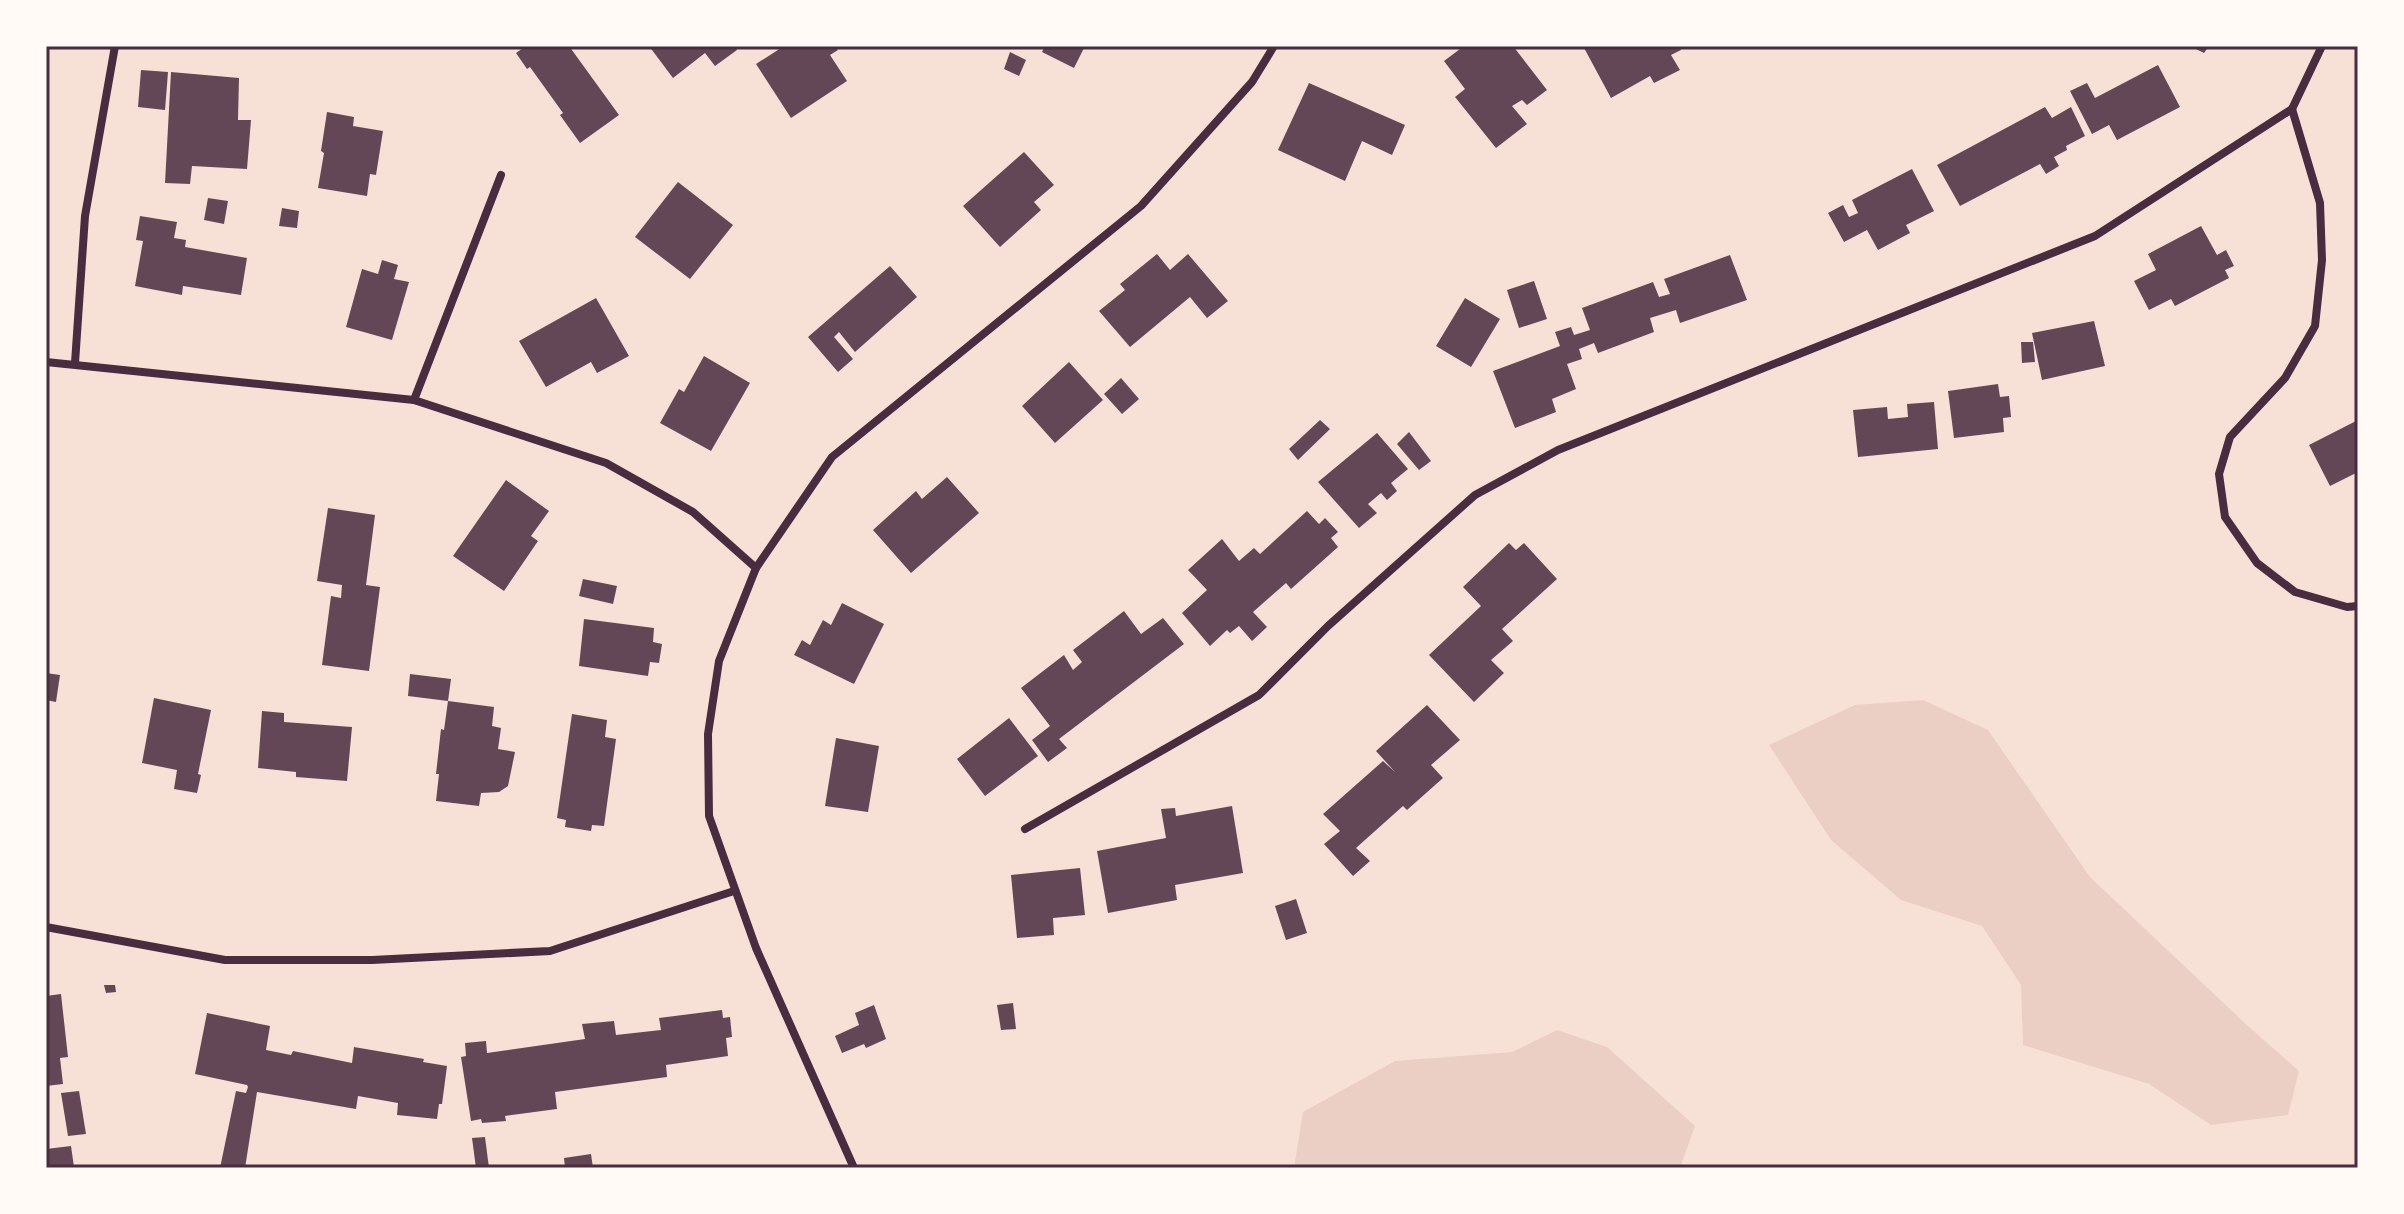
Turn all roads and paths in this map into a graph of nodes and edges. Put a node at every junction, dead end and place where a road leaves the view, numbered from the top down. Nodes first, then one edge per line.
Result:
1 (115, 46) edge
2 (1274, 46) edge
3 (2322, 46) edge
4 (2292, 109) junction
5 (501, 175) dead end
6 (46, 362) edge
7 (75, 363) junction
8 (414, 400) junction
9 (756, 568) junction
10 (2358, 606) edge
11 (1025, 829) dead end
12 (734, 891) junction
13 (46, 927) edge
14 (854, 1168) edge

1 - 7 street
2 - 9 street
3 - 4 street
4 - 10 street
4 - 11 street
5 - 8 street
6 - 7 street
7 - 8 street
8 - 9 street
9 - 12 street
12 - 13 street
12 - 14 street

